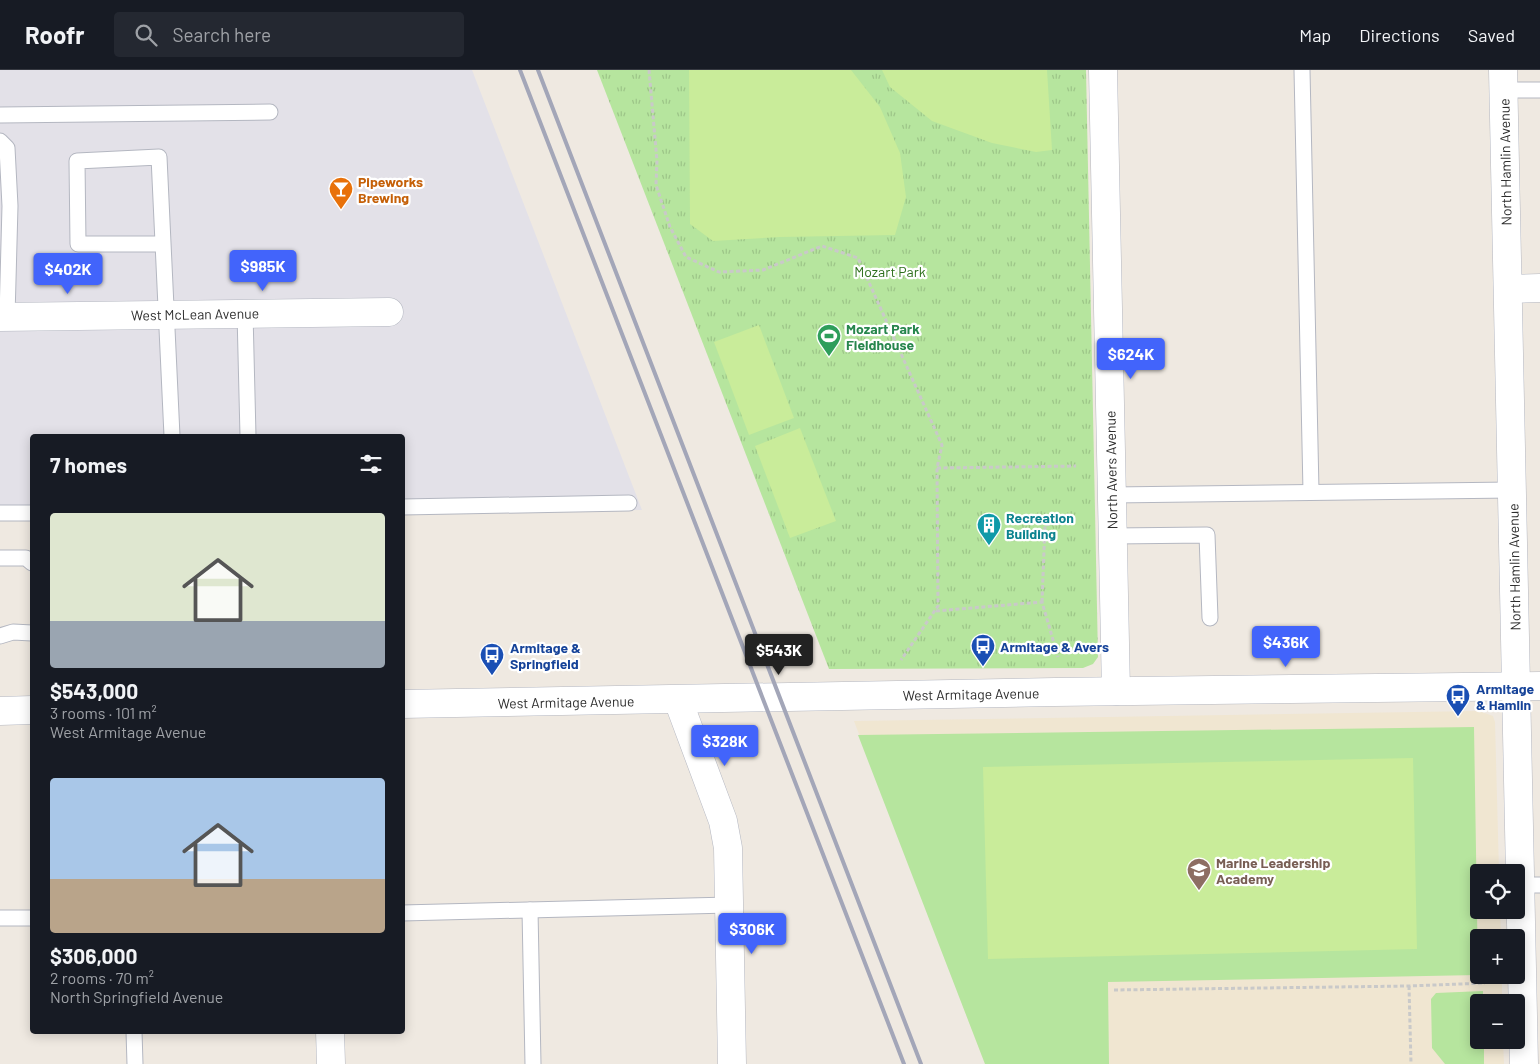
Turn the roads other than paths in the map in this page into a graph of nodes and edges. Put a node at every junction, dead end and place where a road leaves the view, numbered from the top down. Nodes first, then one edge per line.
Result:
1 (1103, 70) edge
2 (1302, 70) edge
3 (1503, 80) edge
4 (1540, 90) edge
5 (270, 112) dead end
6 (0, 115) edge
7 (0, 141) edge
8 (163, 244) junction
9 (1540, 288) edge
10 (1508, 289) junction
11 (389, 312) dead end
12 (245, 313) junction
13 (166, 315) junction
14 (4, 317) edge
15 (172, 434) edge
16 (248, 434) edge
17 (1512, 490) junction
18 (1311, 491) junction
19 (1112, 495) junction
20 (629, 503) dead end
21 (405, 507) edge
22 (0, 513) edge
23 (30, 513) edge
24 (1113, 536) junction
25 (0, 558) edge
26 (30, 561) edge
27 (1210, 618) dead end
28 (30, 633) edge
29 (0, 636) edge
30 (1528, 686) edge
31 (1116, 691) junction
32 (678, 700) junction
33 (405, 704) edge
34 (30, 710) edge
35 (0, 711) edge
36 (1530, 885) edge
37 (729, 905) junction
38 (530, 910) junction
39 (405, 913) edge
40 (0, 918) edge
41 (30, 918) edge
42 (134, 1034) edge
43 (330, 1034) edge
44 (135, 1064) edge
45 (331, 1064) edge
46 (533, 1064) edge
47 (732, 1064) edge
48 (1524, 1064) edge

1 - 19 street, North Avers Avenue
2 - 18 lane
3 - 4 lane
3 - 10 street, North Hamlin Avenue
5 - 6 lane
7 - 14 lane
8 - 8 lane
8 - 13 lane
9 - 10 street
10 - 17 street, North Hamlin Avenue
11 - 12 street, West McLean Avenue
12 - 13 street, West McLean Avenue
12 - 16 lane
13 - 14 street, West McLean Avenue
13 - 15 lane
17 - 18 lane
17 - 30 street, North Hamlin Avenue
18 - 19 lane
19 - 24 street, North Avers Avenue
20 - 21 lane
22 - 23 lane
24 - 27 lane
24 - 31 street, North Avers Avenue
25 - 26 lane
28 - 29 lane
30 - 31 street, West Armitage Avenue
30 - 36 street, North Hamlin Avenue
31 - 32 street, West Armitage Avenue
32 - 33 street, West Armitage Avenue
32 - 37 street
34 - 35 street
36 - 48 street, North Hamlin Avenue
37 - 38 lane
37 - 47 street
38 - 39 lane
38 - 46 lane
40 - 41 lane
42 - 44 lane
43 - 45 street

